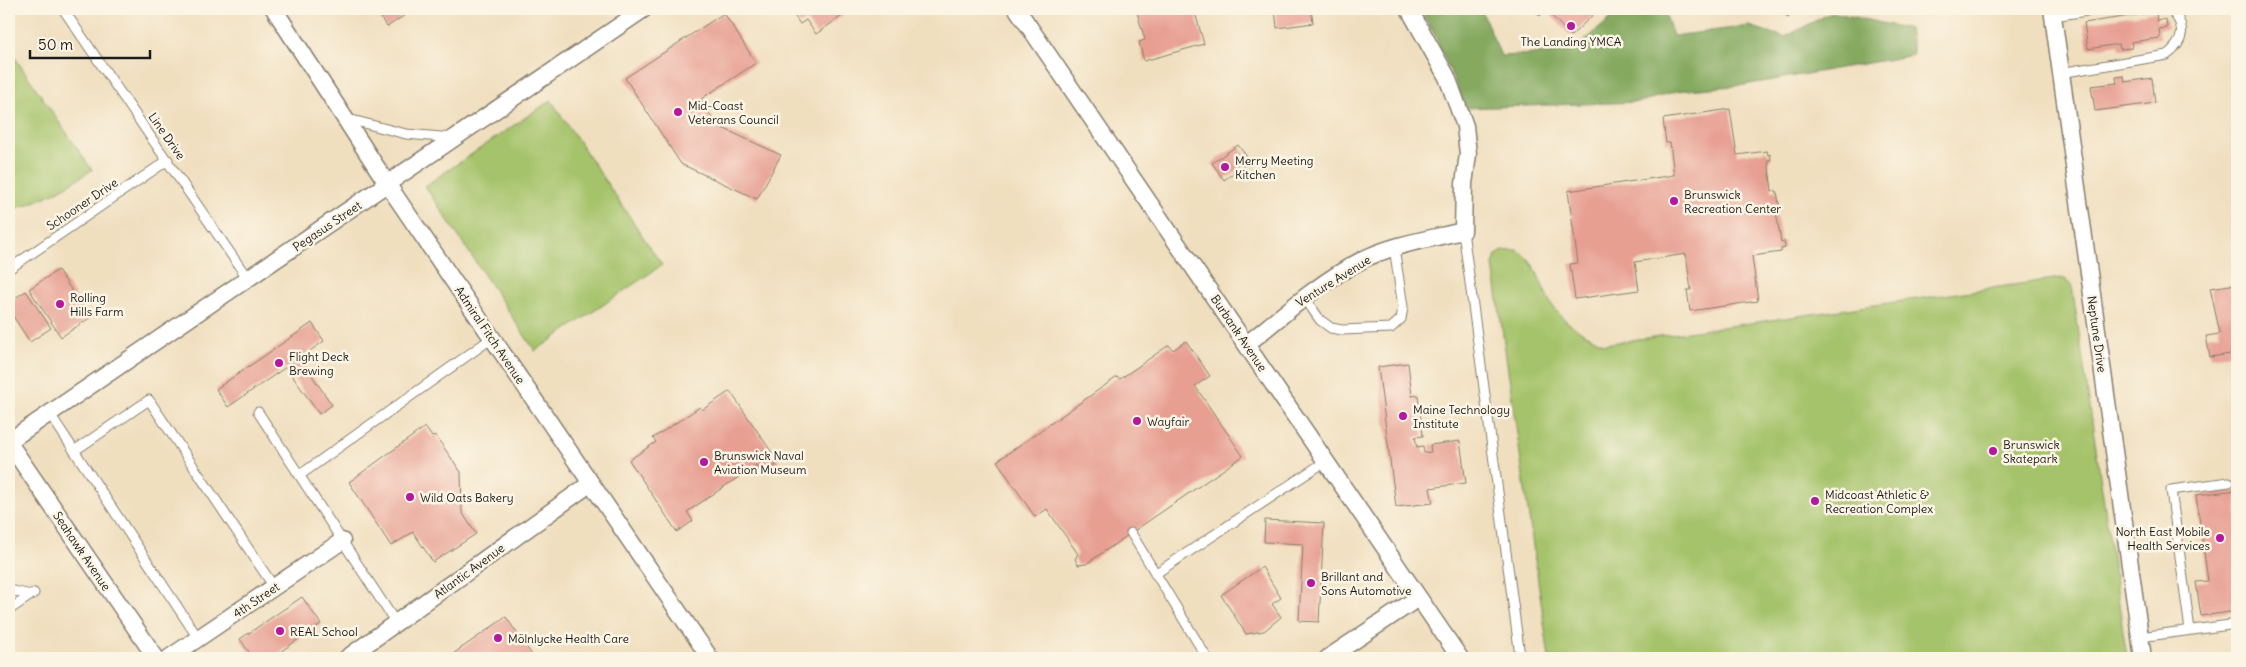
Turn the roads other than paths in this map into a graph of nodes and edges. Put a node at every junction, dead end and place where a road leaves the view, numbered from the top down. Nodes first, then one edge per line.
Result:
1 (63, 9) edge
2 (274, 9) edge
3 (644, 9) edge
4 (1017, 9) edge
5 (1409, 9) edge
6 (2101, 9) edge
7 (2169, 9) edge
8 (2053, 12) edge
9 (2060, 73) junction
10 (345, 119) junction
11 (455, 138) junction
12 (168, 160) junction
13 (388, 184) junction
14 (1463, 231) junction
15 (1394, 248) junction
16 (9, 269) edge
17 (248, 279) junction
18 (1304, 297) junction
19 (492, 338) junction
20 (1247, 344) junction
21 (258, 412) dead end
22 (50, 414) junction
23 (9, 442) edge
24 (74, 451) junction
25 (1326, 461) junction
26 (300, 476) junction
27 (2229, 482) dead end
28 (591, 483) junction
29 (1130, 533) dead end
30 (342, 541) junction
31 (1155, 574) junction
32 (274, 587) junction
33 (9, 590) edge
34 (1418, 598) junction
35 (9, 610) edge
36 (396, 623) junction
37 (2237, 624) edge
38 (2190, 630) junction
39 (2140, 637) junction
40 (198, 638) junction
41 (1520, 656) dead end
42 (156, 658) edge
43 (169, 658) edge
44 (347, 658) edge
45 (710, 658) edge
46 (1207, 658) edge
47 (1328, 658) edge
48 (1460, 658) edge
49 (2143, 658) edge

1 - 12 lane, Line Drive
2 - 10 street, Admiral Fitch Avenue
3 - 11 street, Pegasus Street
4 - 20 street, Burbank Avenue
5 - 14 street
6 - 8 lane
7 - 9 lane
8 - 9 street, Neptune Drive
9 - 39 street, Neptune Drive
10 - 11 lane
10 - 13 street, Admiral Fitch Avenue
11 - 13 street, Pegasus Street
12 - 16 lane, Schooner Drive
12 - 17 lane, Line Drive
13 - 17 street, Pegasus Street
13 - 19 street, Admiral Fitch Avenue
14 - 15 street, Venture Avenue
14 - 41 lane
15 - 18 street, Venture Avenue
15 - 18 lane
17 - 22 street, Pegasus Street
18 - 20 street, Venture Avenue
19 - 26 lane
19 - 28 street, Admiral Fitch Avenue
20 - 25 street, Burbank Avenue
21 - 26 lane
22 - 23 street, Pegasus Street
22 - 24 lane
23 - 42 street, Seahawk Avenue
24 - 32 lane
24 - 40 lane
25 - 31 lane
25 - 34 street, Burbank Avenue
26 - 30 lane
27 - 38 lane
28 - 36 street, Atlantic Avenue
28 - 45 street, Admiral Fitch Avenue
29 - 31 lane
30 - 32 street, 4th Street
30 - 36 lane
31 - 46 lane
32 - 40 street, 4th Street
33 - 35 lane
34 - 47 street
34 - 48 street, Burbank Avenue
36 - 44 street, Atlantic Avenue
37 - 38 lane
38 - 39 lane
39 - 49 street, Neptune Drive
40 - 43 street, 4th Street

